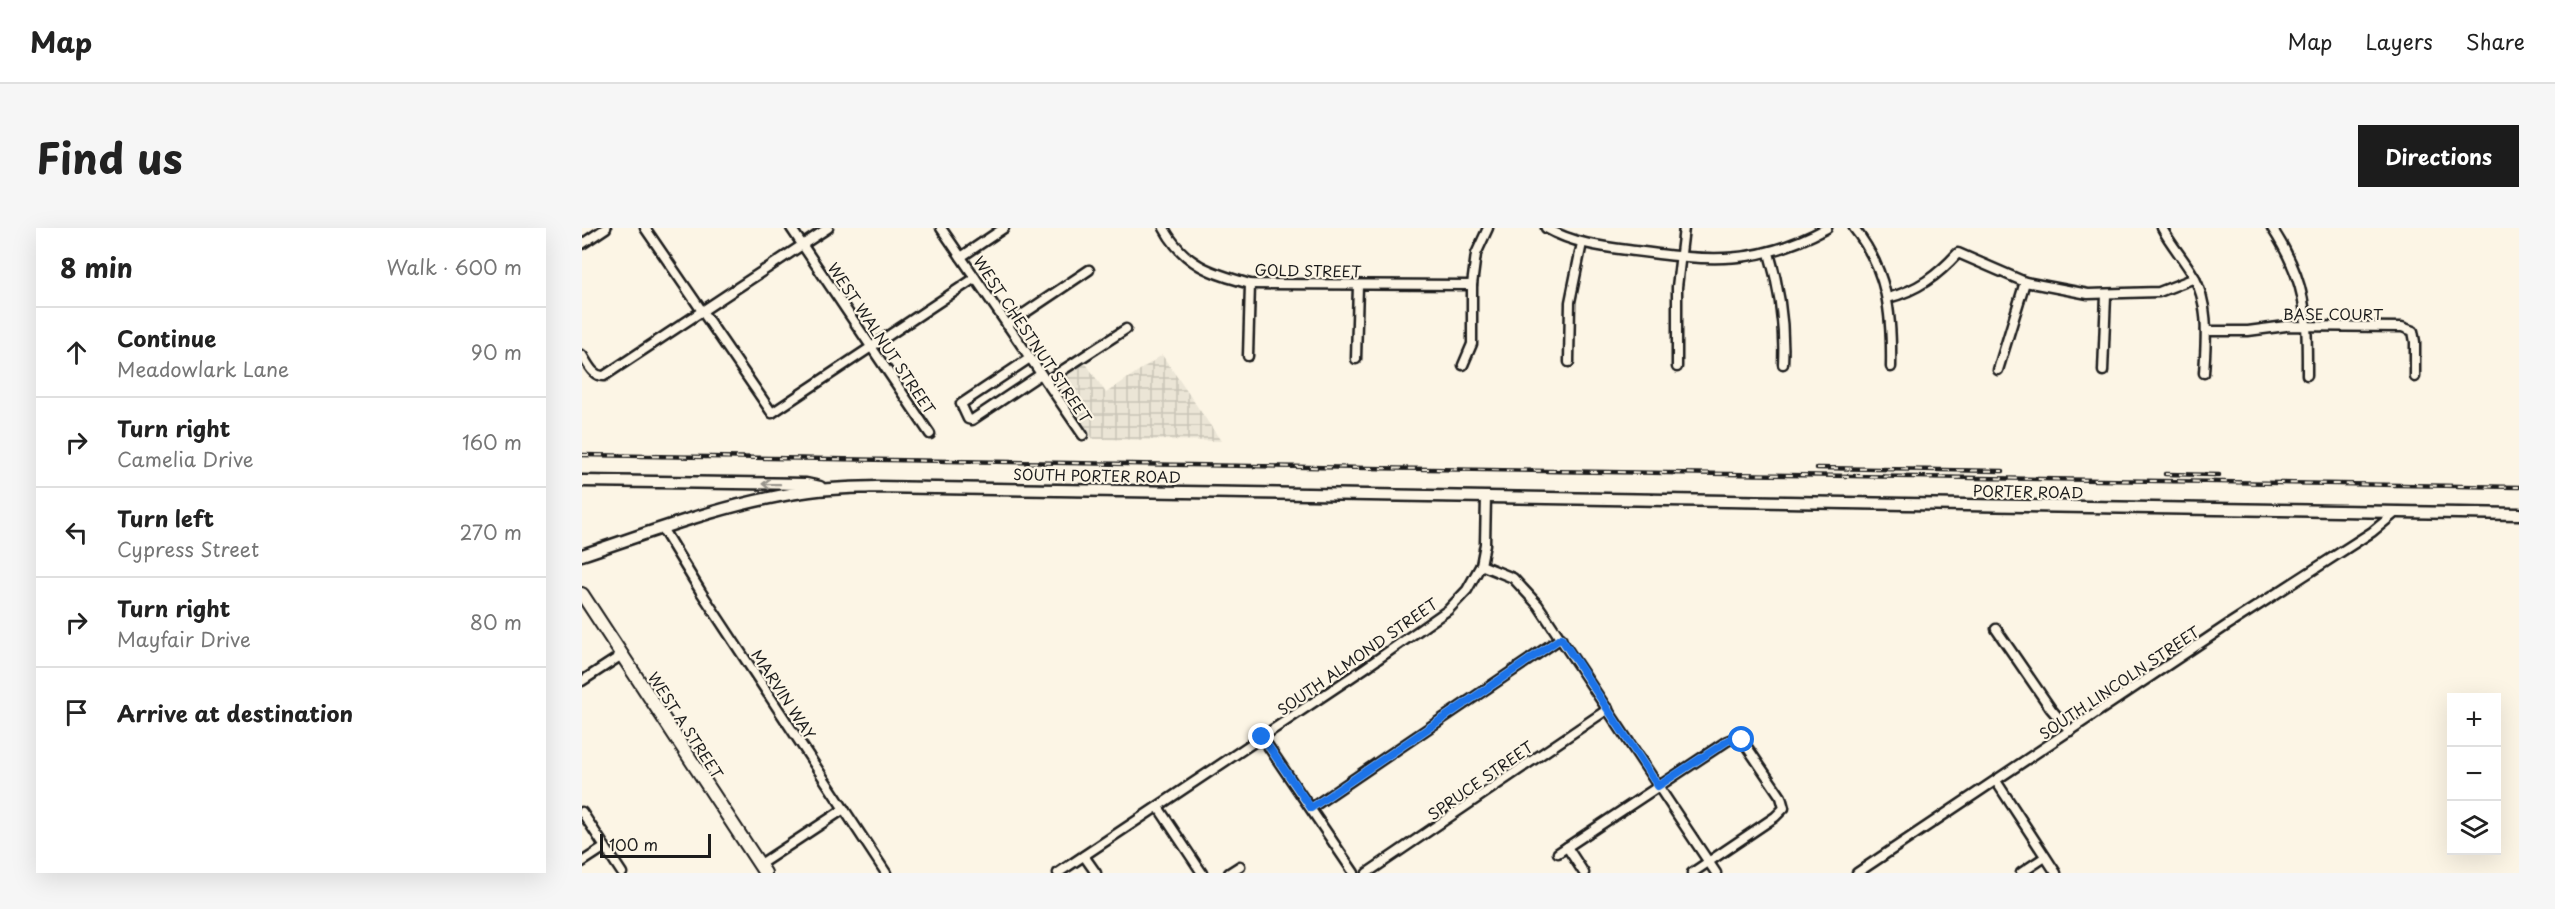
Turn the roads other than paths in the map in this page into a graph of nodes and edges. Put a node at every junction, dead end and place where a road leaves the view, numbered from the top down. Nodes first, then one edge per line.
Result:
1 (606, 228) edge
2 (645, 228) edge
3 (791, 228) edge
4 (828, 228) edge
5 (941, 228) edge
6 (1004, 228) edge
7 (1164, 228) edge
8 (1488, 228) edge
9 (1546, 228) edge
10 (1684, 228) edge
11 (1827, 228) edge
12 (1854, 228) edge
13 (2162, 228) edge
14 (2272, 228) edge
15 (1582, 243) junction
16 (582, 244) edge
17 (803, 245) junction
18 (1769, 253) junction
19 (961, 257) junction
20 (1681, 257) junction
21 (1089, 270) dead end
22 (975, 278) junction
23 (2195, 278) junction
24 (2025, 282) junction
25 (1250, 284) junction
26 (1358, 285) junction
27 (1472, 285) junction
28 (2106, 295) junction
29 (1888, 298) junction
30 (702, 312) junction
31 (1007, 325) junction
32 (2307, 326) junction
33 (1126, 329) dead end
34 (2206, 331) junction
35 (871, 347) junction
36 (582, 355) edge
37 (1248, 356) dead end
38 (1030, 358) junction
39 (1356, 359) dead end
40 (1569, 363) dead end
41 (1783, 364) dead end
42 (1463, 365) dead end
43 (1677, 367) dead end
44 (1891, 368) dead end
45 (1998, 370) dead end
46 (2103, 371) dead end
47 (2205, 373) dead end
48 (2307, 375) dead end
49 (2415, 377) dead end
50 (1044, 378) junction
51 (930, 434) dead end
52 (1083, 435) dead end
53 (582, 481) edge
54 (829, 489) junction
55 (1486, 497) junction
56 (1536, 497) joint
57 (2395, 513) junction
58 (2519, 514) edge
59 (662, 528) junction
60 (582, 555) edge
61 (1481, 565) junction
62 (582, 594) edge
63 (1996, 628) dead end
64 (1561, 638) junction
65 (622, 655) junction
66 (582, 681) edge
67 (1608, 709) junction
68 (2070, 730) junction
69 (1262, 737) junction
70 (1996, 781) junction
71 (1658, 786) junction
72 (1158, 807) junction
73 (1311, 808) junction
74 (844, 809) junction
75 (582, 812) edge
76 (605, 847) junction
77 (1567, 847) junction
78 (1558, 853) dead end
79 (1084, 856) junction
80 (2046, 857) junction
81 (582, 862) edge
82 (1709, 862) junction
83 (1240, 866) dead end
84 (762, 869) edge
85 (622, 873) edge
86 (886, 873) edge
87 (1058, 873) edge
88 (1096, 873) edge
89 (1202, 873) edge
90 (1229, 873) edge
91 (1354, 873) edge
92 (1367, 873) edge
93 (1584, 873) edge
94 (1692, 873) edge
95 (1716, 873) edge
96 (1857, 873) edge
97 (2021, 873) edge
98 (2056, 873) edge

1 - 16 street
2 - 30 street
3 - 17 street, WEST WALNUT STREET
4 - 17 street
5 - 19 street, WEST CHESTNUT STREET
6 - 19 street
7 - 25 street, GOLD STREET
8 - 27 street
9 - 15 street
10 - 20 street
11 - 18 street
12 - 29 street
13 - 23 street
14 - 32 street
15 - 20 street
15 - 40 street
17 - 30 street
17 - 35 street, WEST WALNUT STREET
18 - 20 street
18 - 41 street
19 - 22 street, WEST CHESTNUT STREET
20 - 43 street
21 - 31 street
22 - 31 street, WEST CHESTNUT STREET
22 - 35 street
23 - 28 street
23 - 34 street
24 - 28 street
24 - 29 street
24 - 45 street
25 - 26 street, GOLD STREET
25 - 37 street
26 - 27 street, GOLD STREET
26 - 39 street
27 - 42 street
28 - 46 street
29 - 44 street
30 - 35 street
30 - 36 street
31 - 38 street, WEST CHESTNUT STREET
32 - 34 street, BASE COURT
32 - 48 street
32 - 49 street, BASE COURT
33 - 50 street
34 - 47 street
35 - 51 street, WEST WALNUT STREET
38 - 50 street, WEST CHESTNUT STREET
38 - 50 street
50 - 52 street, WEST CHESTNUT STREET
54 -> 53 street
54 - 55 street, SOUTH PORTER ROAD
54 - 59 street, SOUTH PORTER ROAD
55 - 56 street, SOUTH PORTER ROAD
55 - 61 street, SOUTH ALMOND STREET
56 - 57 street, PORTER ROAD
57 - 58 street, PORTER ROAD
57 - 68 street, SOUTH LINCOLN STREET
59 - 60 street, SOUTH PORTER ROAD
59 - 74 street, MARVIN WAY
61 - 64 street
61 - 69 street, SOUTH ALMOND STREET
62 - 65 main road, WEST A STREET
63 - 68 street
64 - 67 street
64 - 73 street
65 - 66 street
65 - 84 main road, WEST A STREET
67 - 71 street
67 - 92 street, SPRUCE STREET
68 - 70 street, SOUTH LINCOLN STREET
69 - 72 street, SOUTH ALMOND STREET
69 - 73 street
70 - 80 street
70 - 96 street, SOUTH LINCOLN STREET
71 - 77 street
71 - 82 street
71 - 82 street
72 - 79 street, SOUTH ALMOND STREET
72 - 89 street
73 - 91 street
74 - 84 street
74 - 86 street, MARVIN WAY
75 - 76 street
76 - 81 street
76 - 85 street
77 - 78 street
77 - 93 street
79 - 87 street, SOUTH ALMOND STREET
79 - 88 street
80 - 97 street
80 - 98 street
82 - 94 street
82 - 95 street
83 - 90 street

